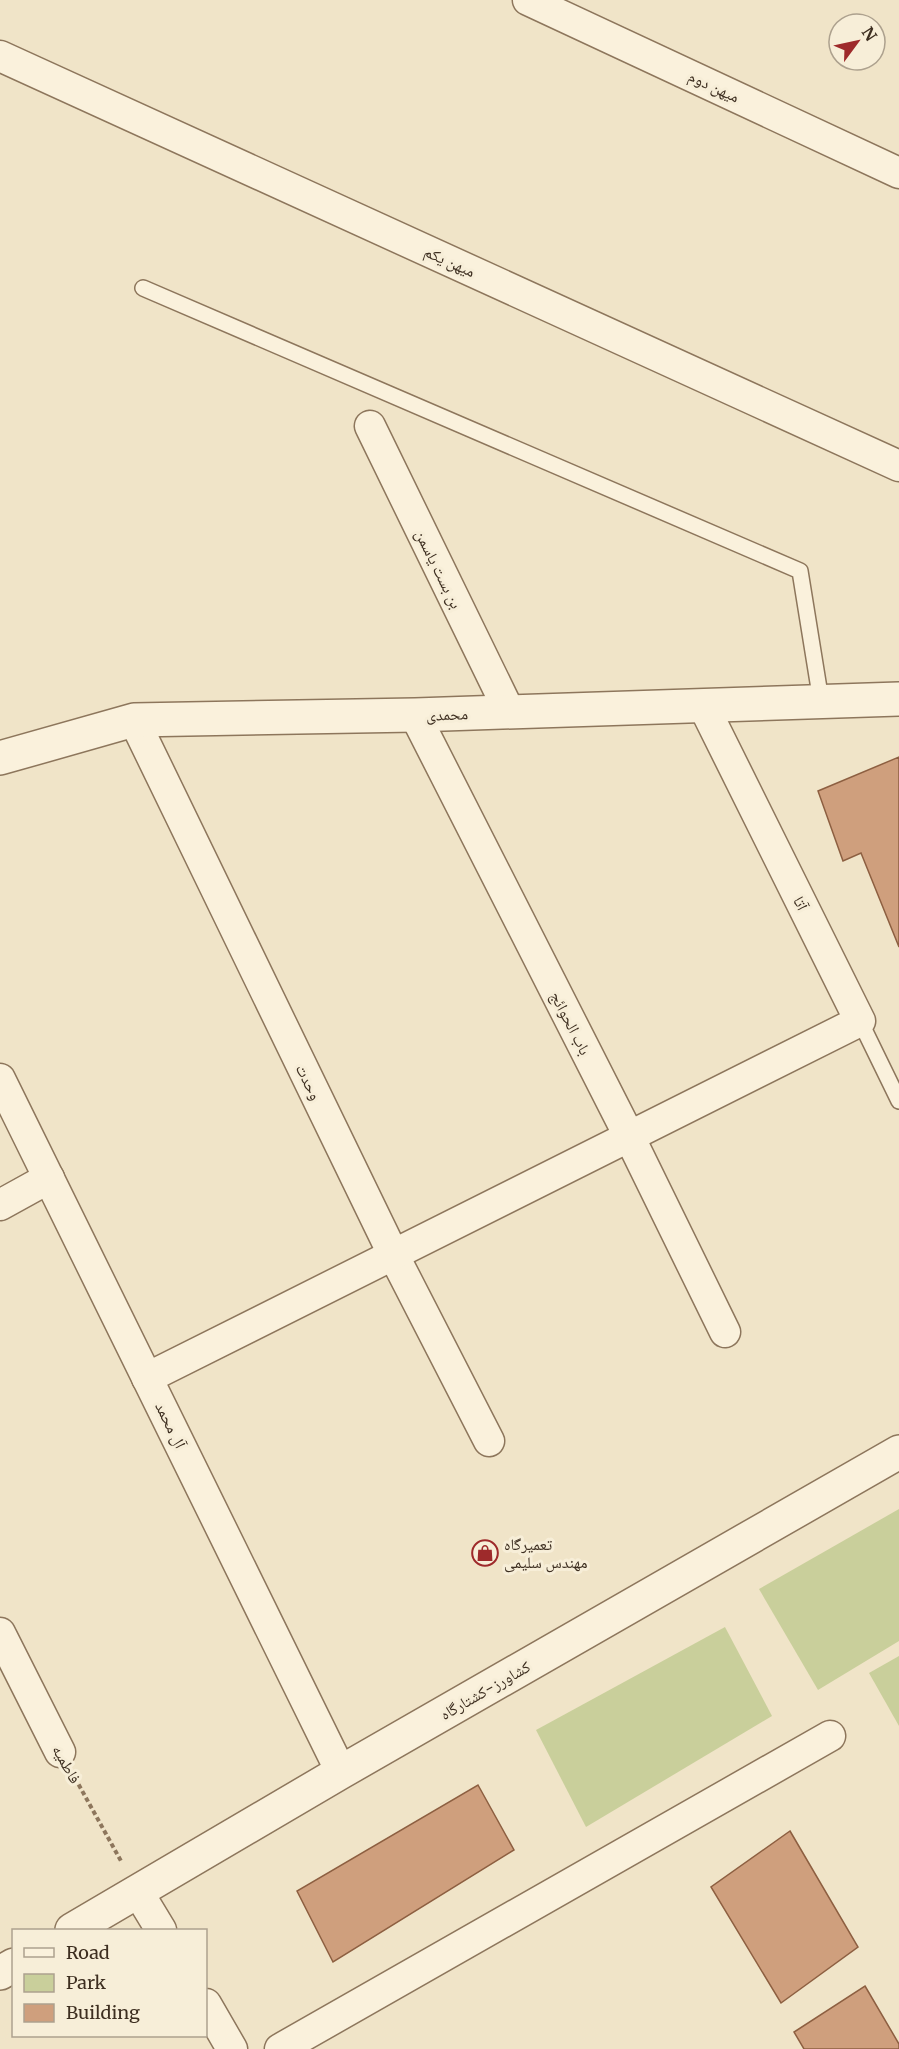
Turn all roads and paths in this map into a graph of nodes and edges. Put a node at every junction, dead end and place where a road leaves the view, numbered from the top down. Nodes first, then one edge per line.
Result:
1 (528, 0) edge
2 (0, 56) edge
3 (899, 173) edge
4 (143, 288) dead end
5 (370, 426) dead end
6 (899, 466) edge
7 (899, 699) edge
8 (821, 701) junction
9 (703, 705) junction
10 (509, 711) junction
11 (415, 715) junction
12 (134, 720) junction
13 (0, 758) edge
14 (860, 1021) junction
15 (0, 1078) edge
16 (899, 1101) edge
17 (629, 1136) junction
18 (49, 1178) junction
19 (0, 1205) edge
20 (393, 1254) junction
21 (725, 1332) dead end
22 (147, 1378) junction
23 (489, 1441) dead end
24 (899, 1452) edge
25 (0, 1633) edge
26 (830, 1736) dead end
27 (60, 1752) joint
28 (341, 1772) junction
29 (138, 1892) junction
30 (74, 1929) edge
31 (160, 1929) edge
32 (207, 2006) edge
33 (232, 2049) edge
34 (280, 2049) edge

1 - 3 street, میهن دوم
2 - 6 street, میهن یکم
4 - 8 lane
5 - 10 street, بن بست یاسمن
7 - 8 street, محمدی
8 - 9 street, محمدی
9 - 10 street, محمدی
9 - 14 street, آتا
10 - 11 street, محمدی
11 - 12 street, محمدی
11 - 17 street, باب الحوائج
12 - 13 street, محمدی
12 - 20 street, وحدت
14 - 16 lane, آتا
14 - 17 street
15 - 18 street, آل محمد
17 - 20 street
17 - 21 street, باب الحوائج
18 - 19 street
18 - 22 street, آل محمد
20 - 22 street
20 - 23 street, وحدت
22 - 28 street, آل محمد
24 - 28 street, کشاورز-کشتارگاه
25 - 27 street, فاطمیه
26 - 34 street
27 - 29 path, فاطمیه
28 - 29 street, کشاورز-کشتارگاه
29 - 30 street, کشاورز-کشتارگاه
29 - 31 street
32 - 33 street

